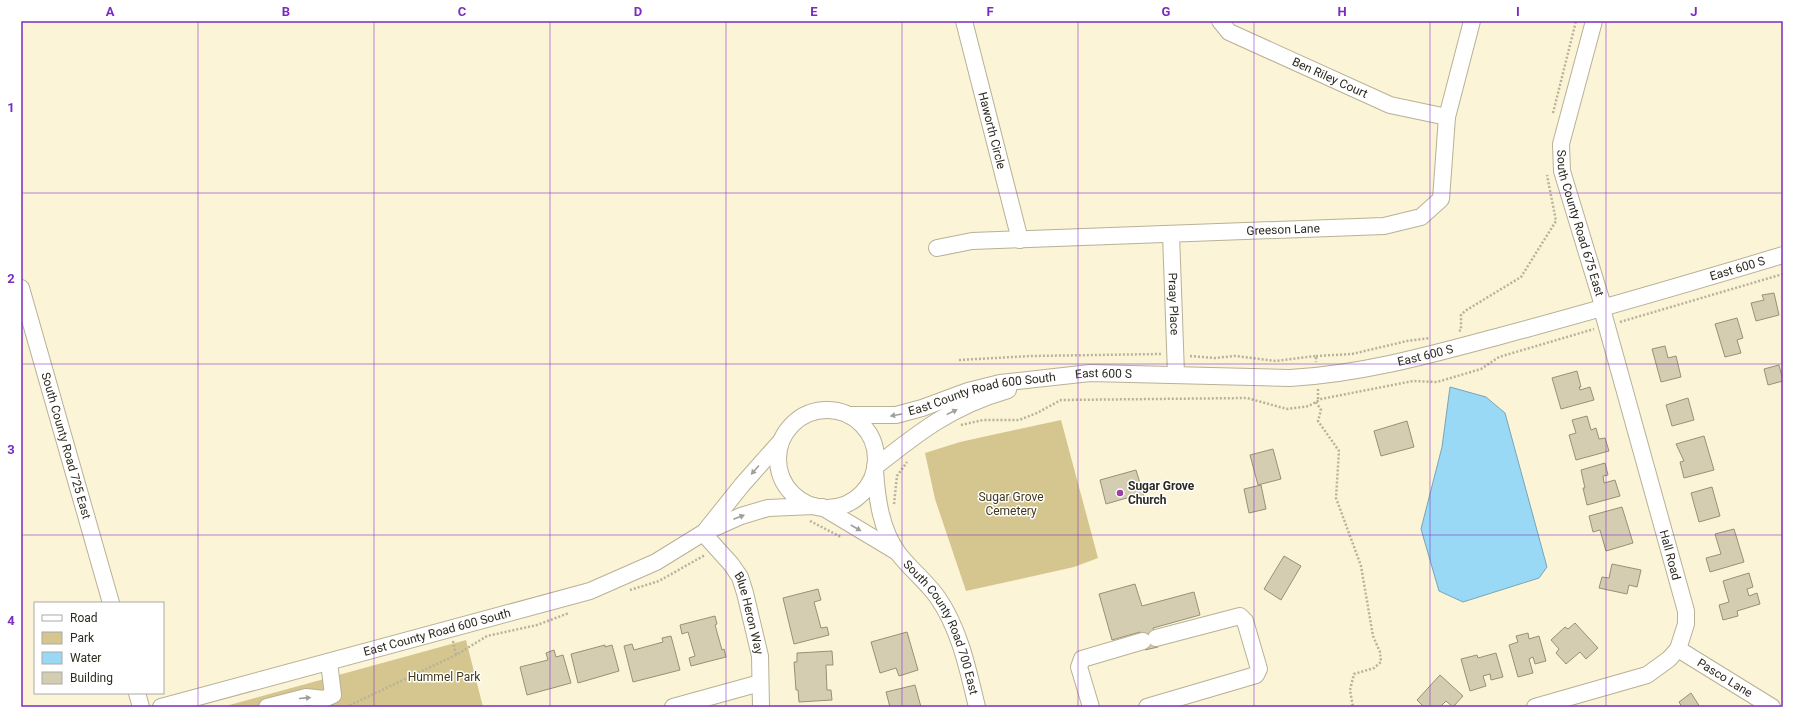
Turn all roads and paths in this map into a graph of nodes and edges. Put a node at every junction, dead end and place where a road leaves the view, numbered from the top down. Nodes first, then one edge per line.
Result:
1 (964, 21) edge
2 (1220, 21) edge
3 (1472, 21) edge
4 (1576, 21) edge
5 (1594, 21) edge
6 (1448, 117) junction
7 (1552, 117) dead end
8 (1547, 173) dead end
9 (1172, 234) junction
10 (1020, 240) junction
11 (937, 248) dead end
12 (1783, 255) edge
13 (1783, 274) edge
14 (21, 288) edge
15 (1603, 309) junction
16 (1607, 326) junction
17 (1454, 332) dead end
18 (1434, 338) dead end
19 (1316, 356) dead end
20 (1176, 374) junction
21 (1056, 377) junction
22 (1316, 402) junction
23 (849, 415) junction
24 (960, 425) dead end
25 (781, 441) junction
26 (908, 460) dead end
27 (875, 469) junction
28 (815, 511) junction
29 (883, 520) junction
30 (703, 533) junction
31 (843, 538) dead end
32 (717, 547) junction
33 (897, 552) junction
34 (624, 592) dead end
35 (111, 602) edge
36 (574, 611) dead end
37 (1678, 649) junction
38 (329, 662) junction
39 (760, 683) junction
40 (137, 694) edge
41 (141, 707) edge
42 (161, 707) edge
43 (267, 707) edge
44 (346, 707) edge
45 (673, 707) edge
46 (761, 707) edge
47 (977, 707) edge
48 (1092, 707) edge
49 (1147, 707) edge
50 (1354, 707) edge
51 (1535, 707) edge
52 (1772, 707) edge

1 - 10 street, Haworth Circle
2 - 6 street, Ben Riley Court
3 - 6 street, Greeson Lane
4 - 7 path
5 - 15 street, South County Road 675 East
6 - 9 street, Greeson Lane
8 - 17 path
9 - 10 street, Greeson Lane
9 - 20 street, Praay Place
10 - 11 street, Greeson Lane
12 - 15 street, East 600 S
13 - 16 path
14 - 35 street, South County Road 725 East
15 - 16 street, Hall Road
15 - 20 street, East 600 S
16 - 22 path
16 - 37 street, Hall Road
18 - 19 path
20 - 21 street, East 600 S
21 -> 23 street, East County Road 600 South
27 -> 21 street, East County Road 600 South
22 - 24 path
22 - 50 path
23 - 25 street
23 - 27 street
25 - 28 street
25 -> 30 street, East County Road 600 South
26 - 29 path
27 - 28 street
27 - 29 street, South County Road 700 East
30 -> 28 street, East County Road 600 South
28 - 31 path
28 -> 33 street, South County Road 700 East
29 - 33 street, South County Road 700 East
30 - 32 street, Blue Heron Way
30 - 38 street, East County Road 600 South
32 - 34 path
32 - 39 street, Blue Heron Way
33 - 47 street, South County Road 700 East
36 - 44 path
37 - 51 street, Hall Road
37 - 52 street, Pasco Lane
38 - 42 street, East County Road 600 South
43 -> 38 street
39 - 45 street
39 - 46 street, Blue Heron Way
40 - 41 street
48 - 49 street

